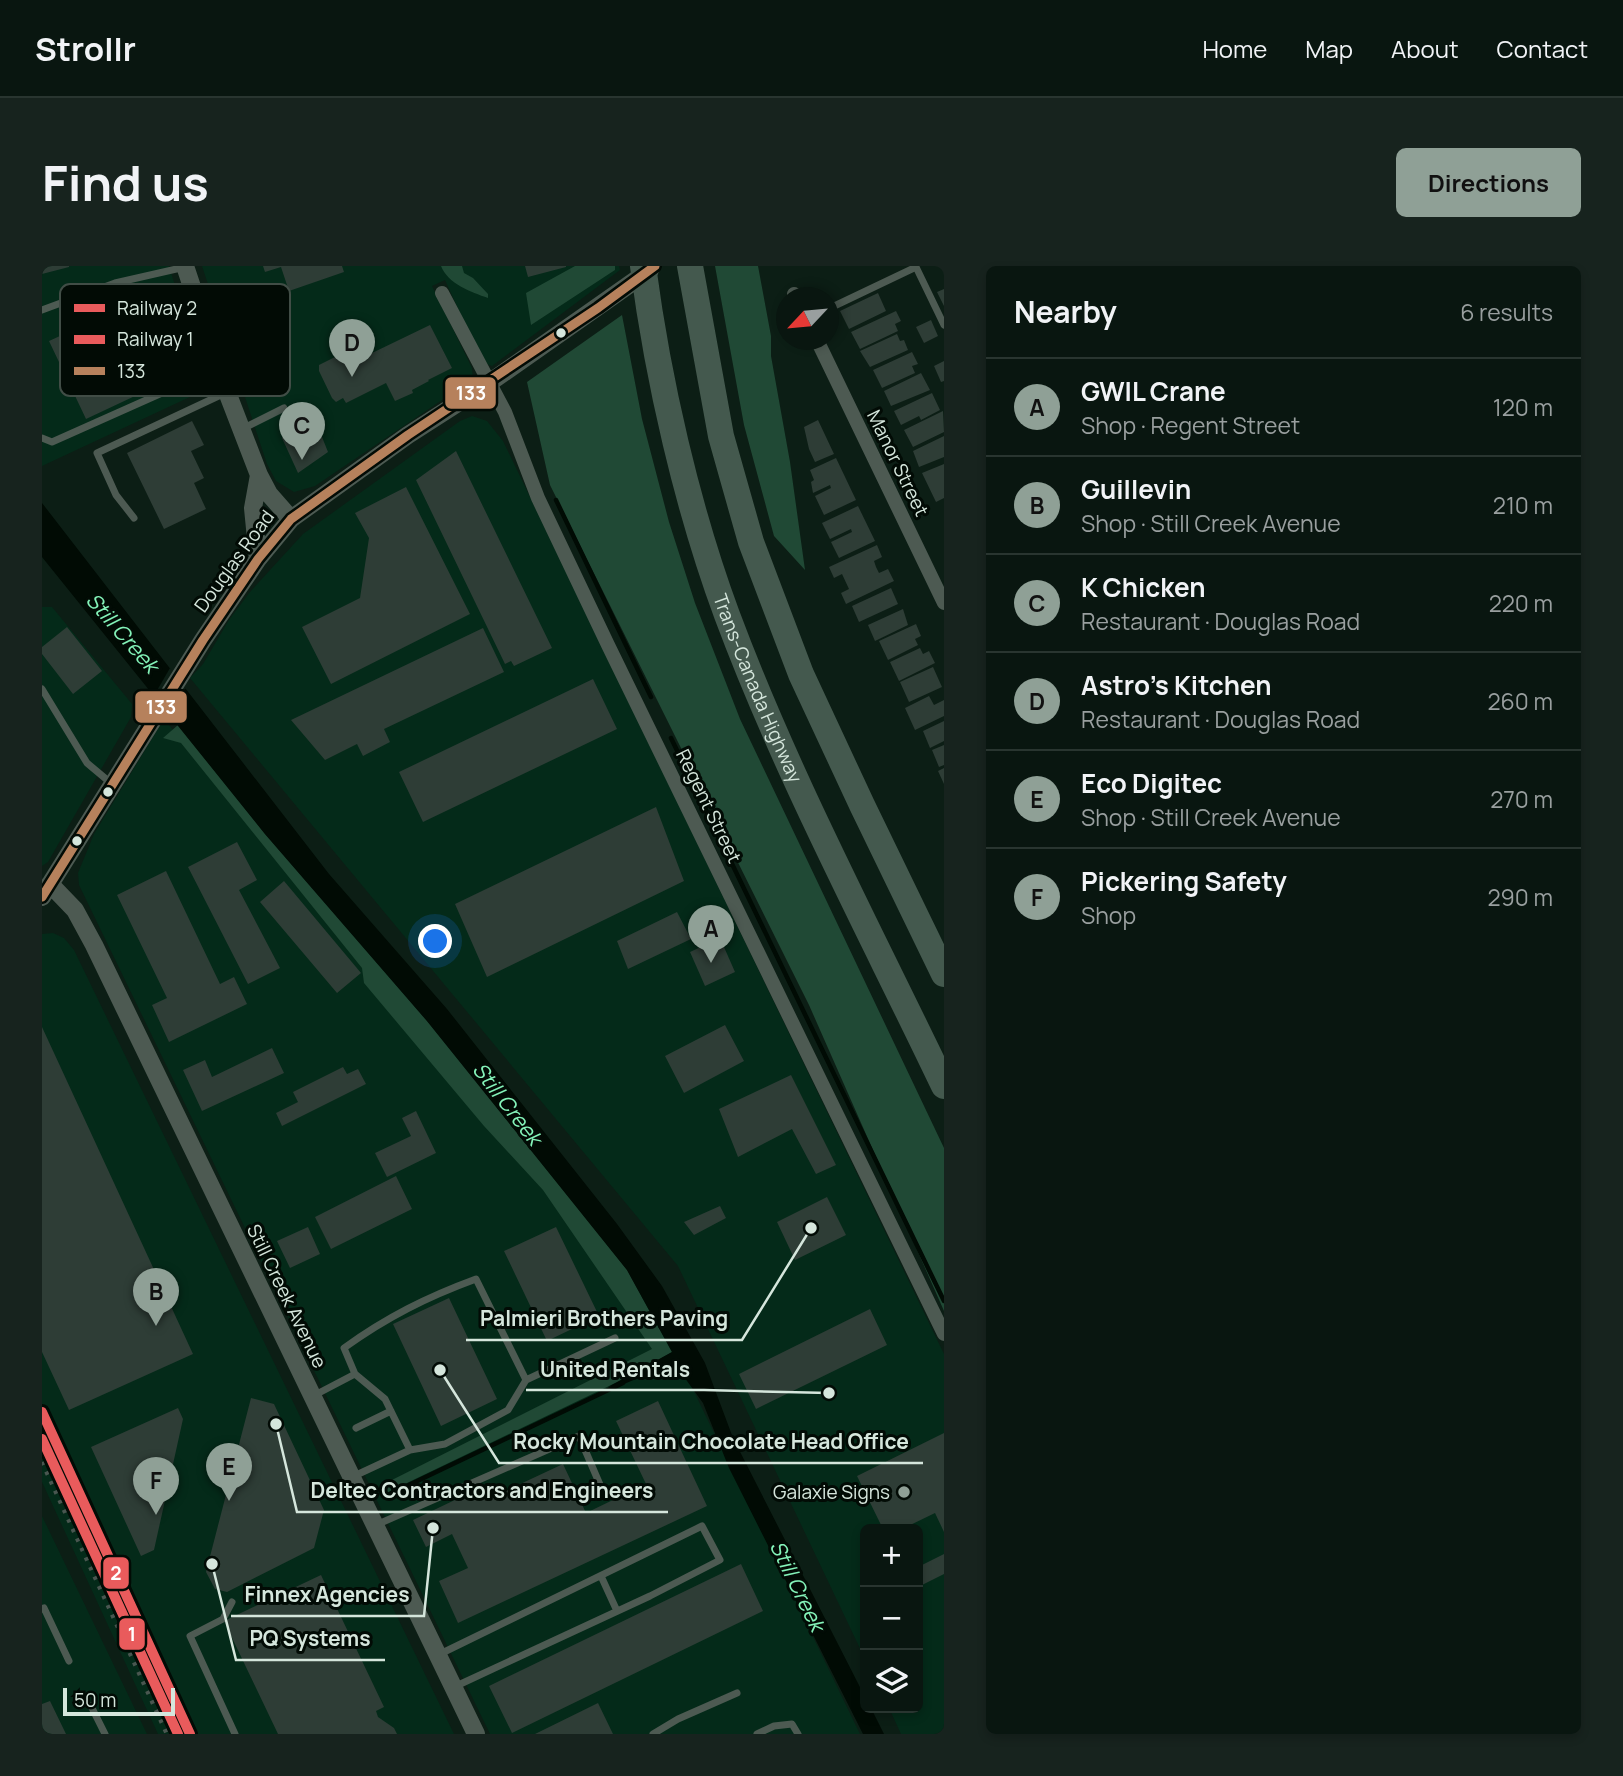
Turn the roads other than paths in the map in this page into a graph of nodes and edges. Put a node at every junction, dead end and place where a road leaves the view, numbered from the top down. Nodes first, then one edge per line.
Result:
1 (643, 266) edge
2 (655, 266) edge
3 (690, 266) edge
4 (186, 267) edge
5 (918, 267) edge
6 (112, 284) edge
7 (192, 284) edge
8 (442, 293) dead end
9 (60, 303) edge
10 (839, 304) edge
11 (42, 310) edge
12 (944, 325) edge
13 (822, 350) edge
14 (489, 383) junction
15 (156, 396) edge
16 (218, 396) edge
17 (229, 396) edge
18 (284, 408) dead end
19 (241, 429) junction
20 (42, 438) edge
21 (259, 475) junction
22 (134, 518) dead end
23 (291, 519) junction
24 (258, 559) junction
25 (944, 603) edge
26 (42, 689) edge
27 (112, 785) junction
28 (46, 890) edge
29 (944, 974) edge
30 (944, 1086) edge
31 (944, 1334) edge
32 (615, 1338) dead end
33 (355, 1374) junction
34 (526, 1380) junction
35 (312, 1396) junction
36 (391, 1411) junction
37 (356, 1428) dead end
38 (411, 1450) junction
39 (352, 1477) junction
40 (601, 1486) dead end
41 (375, 1526) junction
42 (601, 1576) junction
43 (232, 1602) dead end
44 (43, 1606) edge
45 (617, 1611) junction
46 (438, 1656) junction
47 (69, 1661) dead end
48 (453, 1687) junction
49 (737, 1693) dead end
50 (92, 1706) dead end
51 (105, 1734) edge
52 (235, 1734) edge
53 (476, 1734) edge
54 (653, 1734) edge
55 (757, 1734) edge
56 (798, 1734) edge

1 - 30 highway, Trans-Canada Highway
2 - 14 street, Douglas Road
3 - 29 highway
4 - 6 lane
4 - 7 street
5 - 10 lane
5 - 12 lane
8 - 14 street, Regent Street
9 - 11 lane
13 - 25 street, Manor Street
14 - 23 street, Douglas Road
14 - 31 street, Regent Street
15 - 20 lane
16 - 22 lane
17 - 19 street
18 - 19 lane
19 - 21 street
21 - 23 street
21 - 24 street
23 - 24 street, Douglas Road
24 - 27 street, Douglas Road
26 - 27 lane
27 - 28 street, Douglas Road
28 - 35 street, Still Creek Avenue
32 - 34 lane
33 - 34 lane
33 - 35 lane
33 - 36 lane
34 - 38 lane
35 - 39 street, Still Creek Avenue
36 - 37 lane
36 - 38 lane
38 - 39 lane
39 - 41 street, Still Creek Avenue
40 - 41 lane
41 - 46 street, Still Creek Avenue
42 - 45 lane
42 - 45 lane
42 - 46 lane
43 - 52 lane
44 - 47 lane
45 - 48 lane
46 - 48 street, Still Creek Avenue
48 - 53 street, Still Creek Avenue
49 - 54 lane
50 - 51 lane
55 - 56 lane

